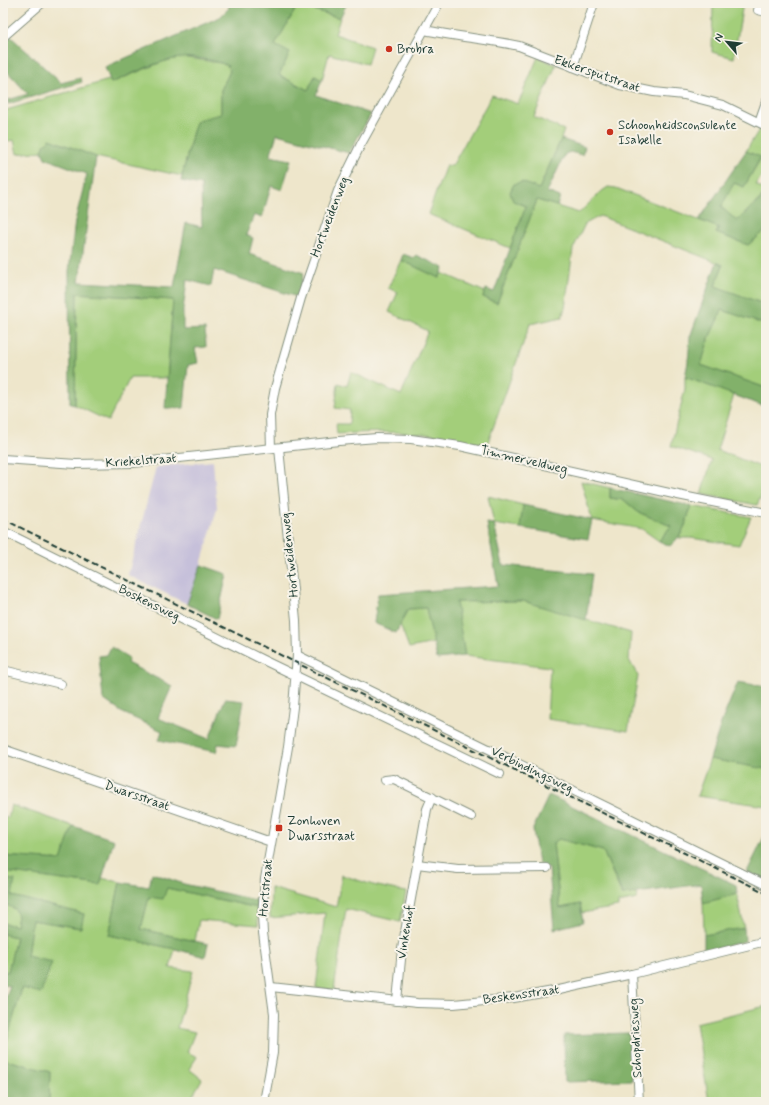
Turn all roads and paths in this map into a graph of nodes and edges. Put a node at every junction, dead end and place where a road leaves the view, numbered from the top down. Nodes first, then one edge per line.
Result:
1 (42, 3) edge
2 (439, 3) edge
3 (594, 3) edge
4 (425, 30) junction
5 (3, 37) edge
6 (573, 67) junction
7 (766, 102) edge
8 (762, 124) edge
9 (275, 448) junction
10 (3, 459) edge
11 (766, 513) edge
12 (3, 531) edge
13 (297, 659) junction
14 (3, 670) edge
15 (296, 674) junction
16 (295, 683) junction
17 (61, 684) dead end
18 (398, 728) dead end
19 (3, 749) edge
20 (500, 774) dead end
21 (385, 780) dead end
22 (432, 797) junction
23 (471, 816) dead end
24 (271, 842) junction
25 (417, 864) junction
26 (547, 868) dead end
27 (766, 885) edge
28 (766, 940) edge
29 (632, 974) junction
30 (271, 987) junction
31 (397, 1001) junction
32 (264, 1102) edge
33 (639, 1102) edge

1 - 5 street
2 - 4 street, Hortweidenweg
3 - 6 street
4 - 6 street, Ekkersputstraat
4 - 9 street, Hortweidenweg
6 - 8 street, Ekkersputstraat
7 - 8 street
9 - 10 street, Kriekelstraat
9 - 11 street, Timmerveldweg
9 - 13 street, Hortweidenweg
12 - 15 street, Boskensweg
13 - 15 street, Hortstraat
13 - 27 street, Verbindingsweg
14 - 17 street
15 - 16 street, Hortstraat
15 - 20 street
16 - 18 street
16 - 24 street, Hortstraat
19 - 24 street, Dwarsstraat
21 - 22 street
22 - 23 street
22 - 25 street, Vinkenhof
24 - 30 street, Hortstraat
25 - 26 street
25 - 31 street, Vinkenhof
28 - 29 street, Beskensstraat
29 - 31 street, Beskensstraat
29 - 33 street, Schopdriesweg
30 - 31 street, Beskensstraat
30 - 32 street, Hortstraat

